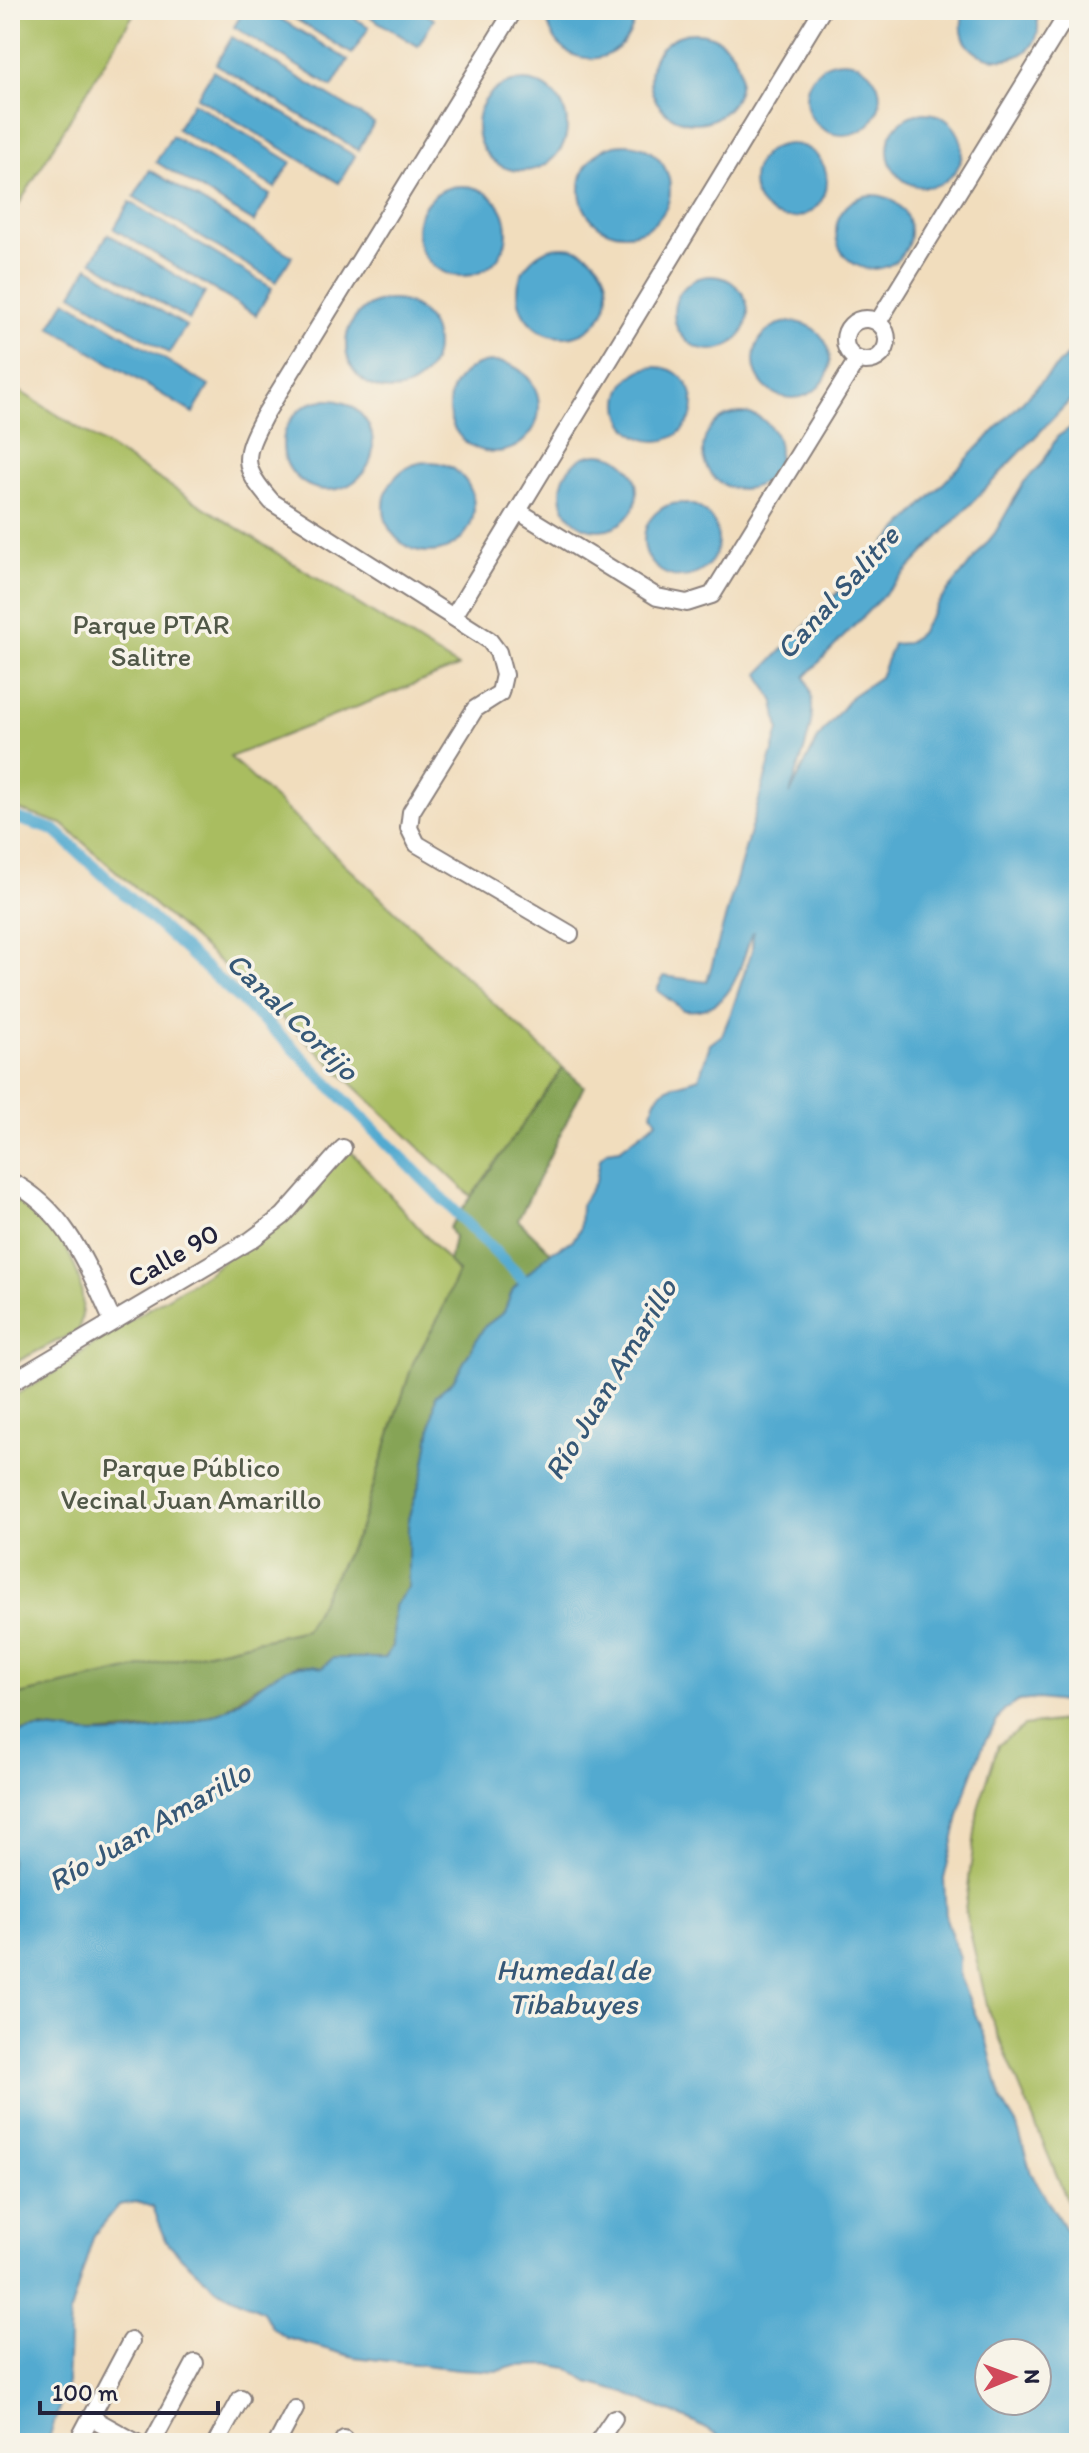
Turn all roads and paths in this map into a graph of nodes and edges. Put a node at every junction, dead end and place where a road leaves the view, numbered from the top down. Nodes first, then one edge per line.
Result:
1 (514, 10) edge
2 (822, 10) edge
3 (1070, 10) edge
4 (878, 322) junction
5 (857, 360) junction
6 (518, 511) junction
7 (454, 616) junction
8 (570, 934) dead end
9 (343, 1148) dead end
10 (10, 1181) edge
11 (112, 1320) junction
12 (10, 1383) edge
13 (131, 2341) dead end
14 (195, 2363) dead end
15 (241, 2398) dead end
16 (295, 2409) dead end
17 (92, 2418) junction
18 (614, 2418) dead end
19 (77, 2443) edge
20 (137, 2443) edge
21 (152, 2443) edge
22 (216, 2443) edge
23 (277, 2443) edge
24 (597, 2443) edge

1 - 7 street
2 - 6 street
3 - 4 street
4 - 5 street
4 - 5 street
5 - 6 street
6 - 7 street
7 - 8 street
9 - 11 street, Calle 90
10 - 11 street
11 - 12 street, Calle 90
13 - 17 street
14 - 21 street
15 - 22 street
16 - 23 street
17 - 19 street
17 - 20 street
18 - 24 street

